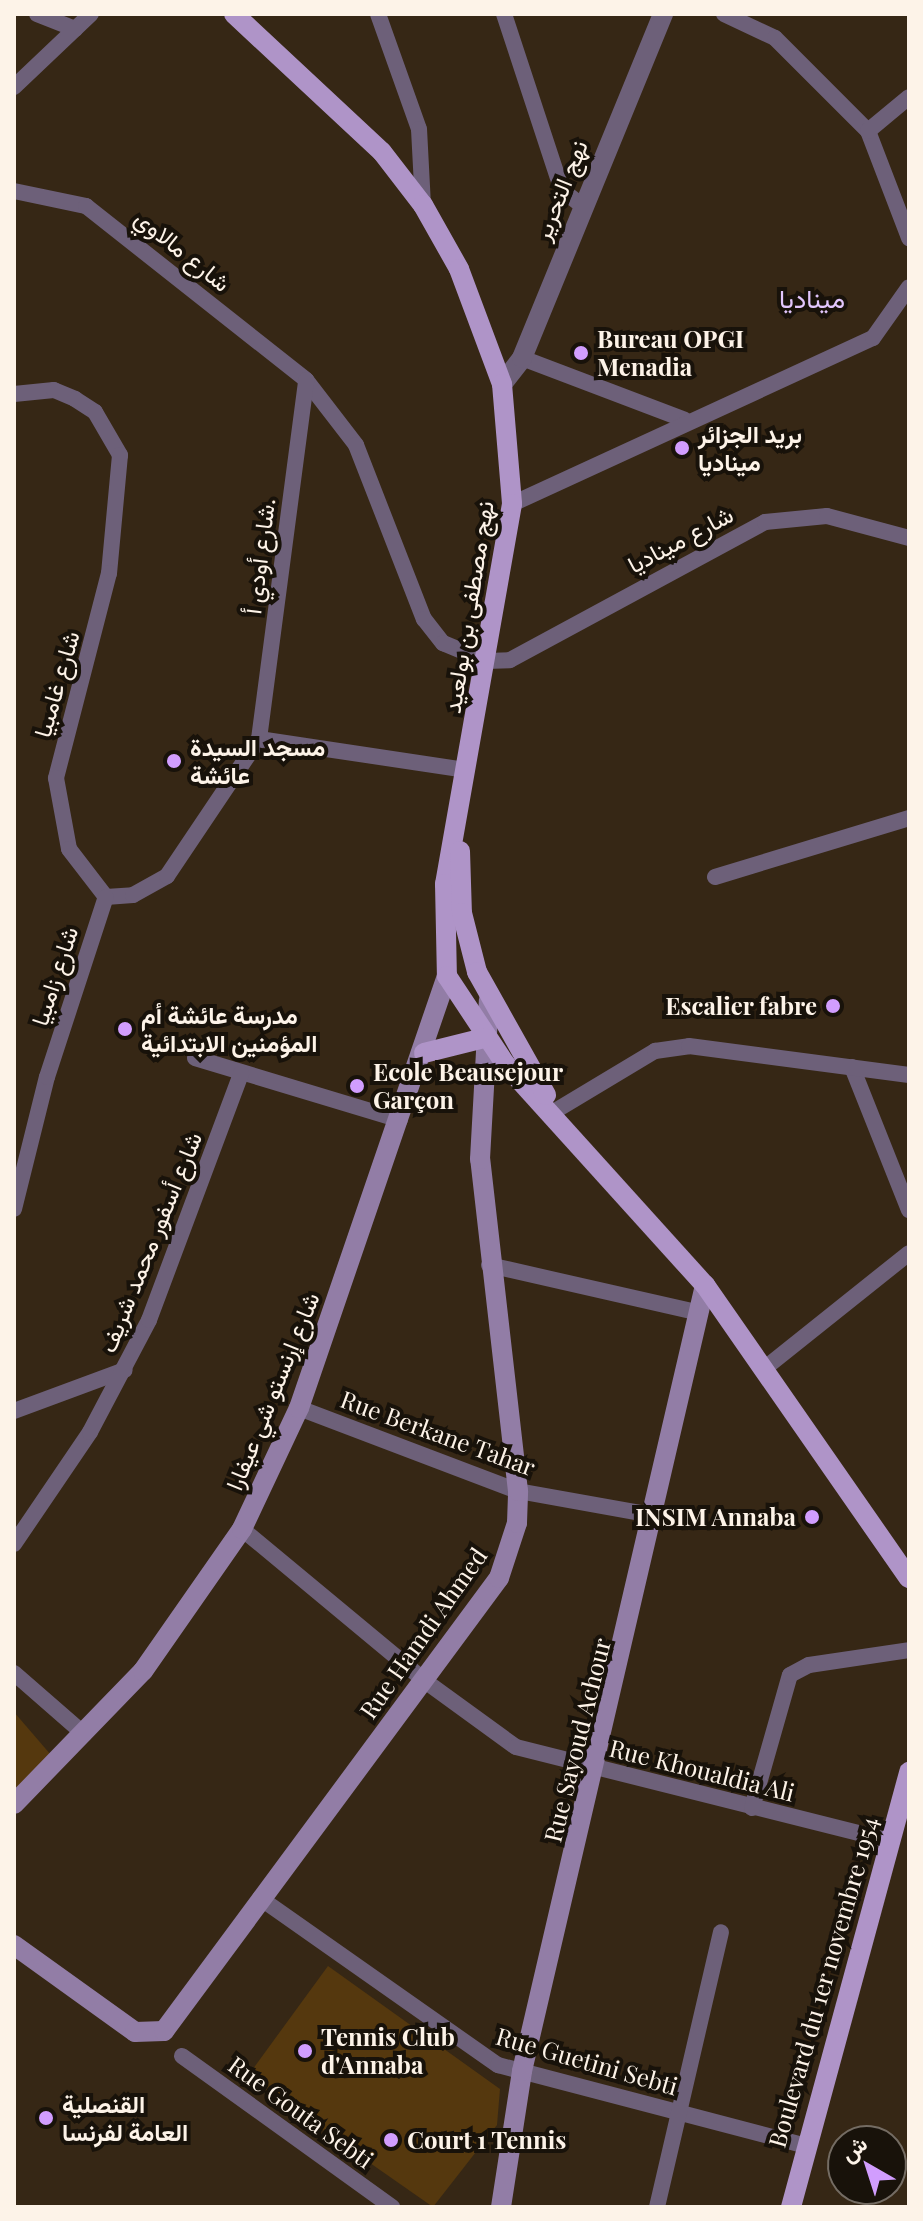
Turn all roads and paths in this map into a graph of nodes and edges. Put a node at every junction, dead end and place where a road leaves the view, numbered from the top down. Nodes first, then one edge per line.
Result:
1 (37, 14) edge
2 (91, 14) edge
3 (234, 14) edge
4 (378, 14) edge
5 (504, 14) edge
6 (663, 14) edge
7 (724, 14) edge
8 (75, 29) junction
9 (14, 87) edge
10 (909, 97) edge
11 (868, 131) junction
12 (14, 191) edge
13 (423, 205) junction
14 (581, 205) junction
15 (909, 238) edge
16 (909, 287) edge
17 (522, 358) junction
18 (306, 380) junction
19 (502, 384) junction
20 (14, 394) edge
21 (685, 420) junction
22 (512, 504) junction
23 (909, 538) edge
24 (486, 661) junction
25 (259, 739) junction
26 (467, 770) junction
27 (909, 818) edge
28 (460, 823) junction
29 (715, 877) dead end
30 (106, 897) junction
31 (447, 976) junction
32 (489, 1000) junction
33 (484, 1038) junction
34 (424, 1053) junction
35 (195, 1058) dead end
36 (852, 1067) junction
37 (241, 1074) junction
38 (909, 1075) edge
39 (555, 1111) junction
40 (400, 1120) junction
41 (14, 1209) edge
42 (909, 1210) edge
43 (909, 1253) edge
44 (489, 1265) junction
45 (705, 1285) junction
46 (700, 1313) junction
47 (765, 1368) junction
48 (125, 1370) junction
49 (299, 1408) junction
50 (14, 1411) edge
51 (518, 1491) junction
52 (657, 1516) junction
53 (242, 1529) junction
54 (14, 1544) edge
55 (909, 1578) edge
56 (909, 1650) edge
57 (14, 1673) edge
58 (425, 1681) junction
59 (84, 1734) junction
60 (597, 1769) junction
61 (909, 1772) edge
62 (14, 1804) edge
63 (752, 1808) junction
64 (891, 1841) junction
65 (260, 1898) junction
66 (721, 1932) dead end
67 (14, 1945) edge
68 (182, 2056) dead end
69 (522, 2071) junction
70 (682, 2113) junction
71 (803, 2145) junction
72 (392, 2207) edge
73 (501, 2207) edge
74 (657, 2207) edge
75 (791, 2207) edge

1 - 8 street
2 - 8 street
3 - 13 main road, نهج مصطفى بن بولعيد
4 - 13 street
5 - 14 street
6 - 14 street, نهج التحرير
7 - 11 street
8 - 9 street
10 - 11 street
11 - 15 street
12 - 18 street, شارع مالاوي
13 - 19 main road, نهج مصطفى بن بولعيد
14 - 17 street, نهج التحرير
16 - 21 street
17 - 19 street, نهج التحرير
17 - 21 street
18 - 24 street, شارع مالاوي
18 - 25 street, شارع أودي أ.
19 - 22 main road, نهج مصطفى بن بولعيد
20 - 30 street, شارع غامبيا
21 - 22 street
22 - 24 main road, نهج مصطفى بن بولعيد
23 - 24 street, شارع ميناديا
24 - 26 main road, نهج مصطفى بن بولعيد
25 - 26 street
25 - 30 street
26 - 28 main road, نهج مصطفى بن بولعيد
27 - 29 street
28 - 31 main road, نهج مصطفى بن بولعيد
28 - 32 main road, نهج مصطفى بن بولعيد
30 - 41 street, شارع زامبيا
31 - 33 main road, نهج مصطفى بن بولعيد
31 - 34 main road, شارع إرنستو شي عيفارا
32 - 33 main road
32 - 39 main road, نهج مصطفى بن بولعيد
33 - 34 main road
33 - 39 main road, نهج مصطفى بن بولعيد
33 - 44 main road, Rue Hamdi Ahmed
34 - 40 main road, شارع إرنستو شي عيفارا
35 - 37 street
36 - 38 street
36 - 39 street
36 - 42 street
37 - 40 street
37 - 48 street, شارع أسفور محمد شريف
39 - 45 main road
40 - 49 main road, شارع إرنستو شي عيفارا
43 - 47 street
44 - 46 street
44 - 51 main road, Rue Hamdi Ahmed
45 - 46 main road, Rue Sayoud Achour
45 - 47 main road
46 - 52 main road, Rue Sayoud Achour
47 - 55 main road
48 - 50 street
48 - 54 street, شارع أسفور محمد شريف
49 - 51 street, Rue Berkane Tahar
49 - 53 main road, شارع إرنستو شي عيفارا
51 - 52 street, Rue Berkane Tahar
51 - 58 main road, Rue Hamdi Ahmed
52 - 60 main road, Rue Sayoud Achour
53 - 58 street, Rue Khoualdia Ali
53 - 59 main road, شارع إرنستو شي عيفارا
56 - 63 street
57 - 59 street
58 - 60 street, Rue Khoualdia Ali
58 - 65 main road, Rue Hamdi Ahmed
59 - 62 main road, شارع إرنستو شي عيفارا
60 - 63 street, Rue Khoualdia Ali
60 - 69 main road, Rue Sayoud Achour
61 - 64 main road, Boulevard du 1er novembre 1954
63 - 64 street, Rue Khoualdia Ali
64 - 71 main road, Boulevard du 1er novembre 1954
65 - 67 main road, Rue Hamdi Ahmed
65 - 69 street, Rue Guetini Sebti
66 - 70 street
68 - 72 street, Rue Gouta Sebti
69 - 70 street, Rue Guetini Sebti
69 - 73 main road, Rue Sayoud Achour
70 - 71 street, Rue Guetini Sebti
70 - 74 street
71 - 75 main road, Boulevard du 1er novembre 1954

